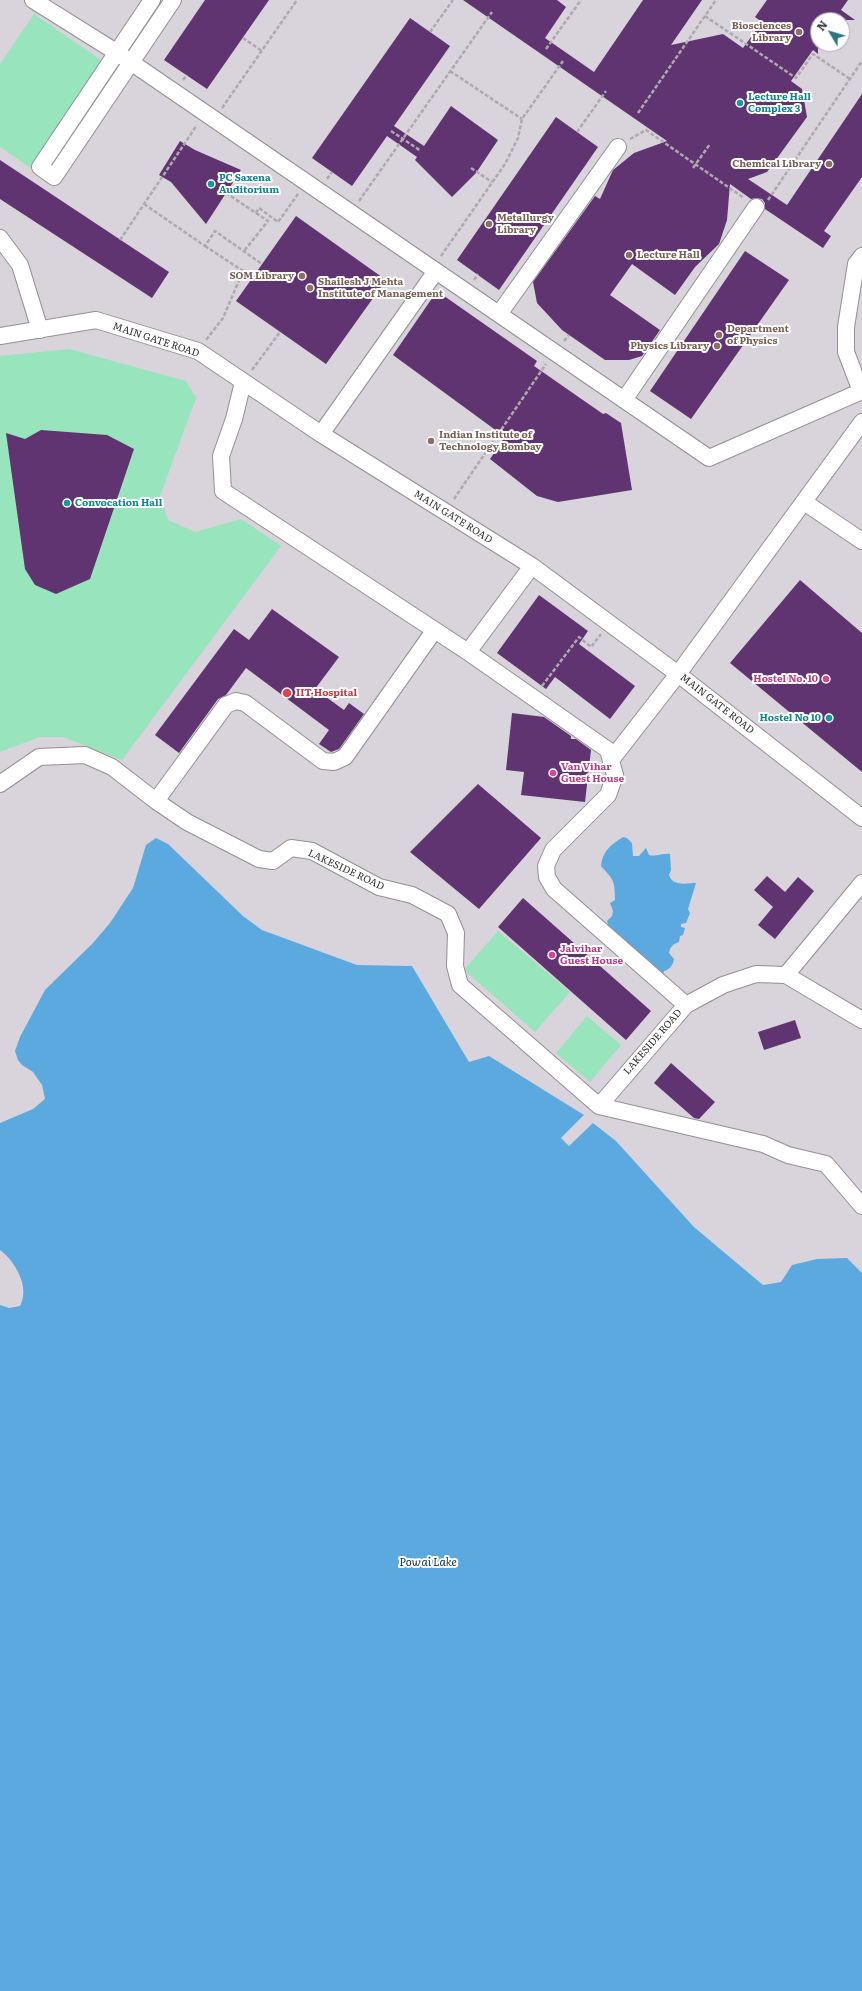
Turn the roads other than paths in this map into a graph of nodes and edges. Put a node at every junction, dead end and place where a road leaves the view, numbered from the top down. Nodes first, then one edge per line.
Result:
1 (33, 0) edge
2 (152, 0) edge
3 (173, 0) edge
4 (116, 52) junction
5 (131, 63) junction
6 (618, 147) dead end
7 (762, 204) road end
8 (0, 238) edge
9 (862, 256) edge
10 (434, 270) junction
11 (498, 314) junction
12 (40, 330) junction
13 (0, 336) edge
14 (243, 382) junction
15 (862, 387) edge
16 (862, 391) edge
17 (624, 400) junction
18 (862, 422) edge
19 (321, 434) junction
20 (804, 502) junction
21 (862, 541) edge
22 (532, 566) junction
23 (434, 631) junction
24 (468, 652) junction
25 (678, 674) junction
26 (610, 760) junction
27 (0, 784) edge
28 (156, 801) junction
29 (862, 818) edge
30 (862, 883) edge
31 (786, 975) junction
32 (686, 1005) junction
33 (862, 1020) edge
34 (598, 1106) junction
35 (862, 1206) edge

1 - 4 street
2 - 4 street
3 - 5 street
4 - 5 street
4 - 5 street
5 - 10 street
6 - 11 street
7 - 17 street
8 - 12 street
9 - 15 street
10 - 11 street
10 - 19 street
11 - 17 street
12 - 13 street, MAIN GATE ROAD
12 - 14 street, MAIN GATE ROAD
14 - 19 street, MAIN GATE ROAD
14 - 23 street
16 - 17 street
18 - 20 street
19 - 22 street, MAIN GATE ROAD
20 - 21 street
20 - 25 street
22 - 24 street
22 - 25 street, MAIN GATE ROAD
23 - 24 street
23 - 28 street
24 - 26 street
25 - 26 street
25 - 29 street, MAIN GATE ROAD
26 - 32 street
27 - 28 street, LAKESIDE ROAD
28 - 34 street, LAKESIDE ROAD
30 - 31 street
31 - 32 street, LAKESIDE ROAD
31 - 33 street
32 - 34 street, LAKESIDE ROAD
34 - 35 street, LAKESIDE ROAD

